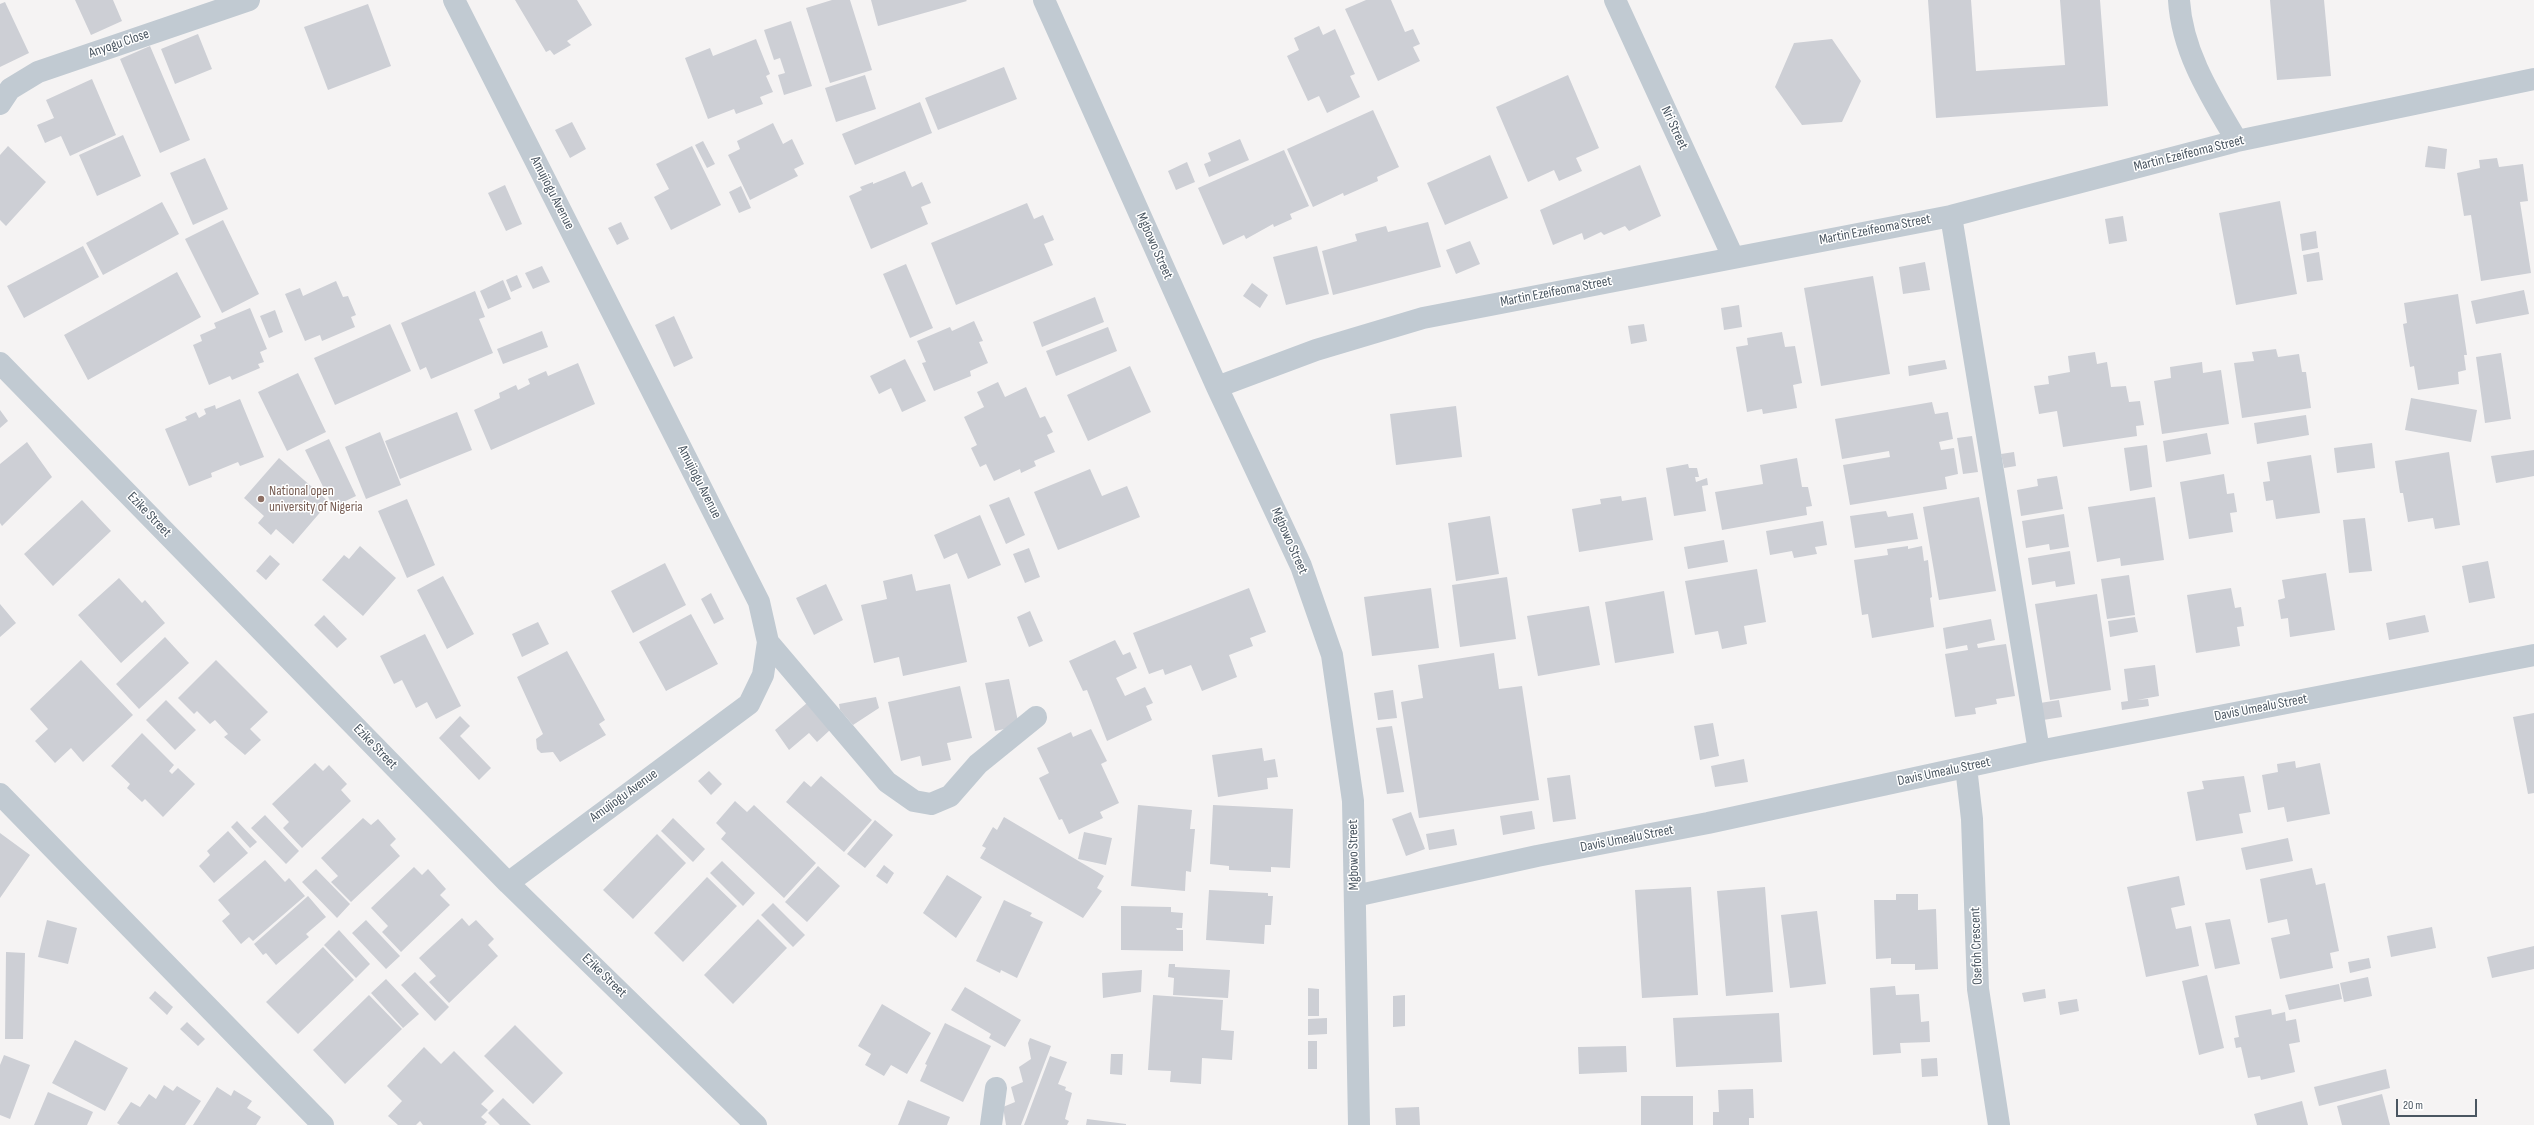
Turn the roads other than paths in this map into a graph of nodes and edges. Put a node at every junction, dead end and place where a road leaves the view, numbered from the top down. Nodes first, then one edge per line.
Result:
1 (249, 0) edge
2 (454, 0) edge
3 (1044, 0) edge
4 (1615, 0) edge
5 (2179, 0) edge
6 (2534, 79) edge
7 (0, 104) edge
8 (2237, 141) junction
9 (1951, 216) junction
10 (1732, 257) junction
11 (0, 363) edge
12 (1217, 387) junction
13 (768, 642) junction
14 (2534, 655) edge
15 (1036, 717) dead end
16 (2039, 751) junction
17 (1966, 767) junction
18 (0, 794) edge
19 (508, 883) junction
20 (1354, 896) junction
21 (996, 1088) dead end
22 (323, 1125) edge
23 (756, 1125) edge
24 (991, 1125) edge
25 (1359, 1125) edge
26 (1999, 1125) edge

1 - 7 street, Anyogu Close
2 - 13 street, Amujiogu Avenue
3 - 12 street, Mgbowo Street
4 - 10 street, Nri Street
5 - 8 street
6 - 8 street, Martin Ezeifeoma Street
8 - 9 street, Martin Ezeifeoma Street
9 - 10 street, Martin Ezeifeoma Street
9 - 16 street
10 - 12 street, Martin Ezeifeoma Street
11 - 19 street, Ezike Street
12 - 20 street, Mgbowo Street
13 - 15 street
13 - 19 street, Amujiogu Avenue
14 - 16 street, Davis Umealu Street
16 - 17 street, Davis Umealu Street
17 - 20 street, Davis Umealu Street
17 - 26 street, Osefoh Crescent
18 - 22 street
19 - 23 street, Ezike Street
20 - 25 street, Mgbowo Street
21 - 24 street

